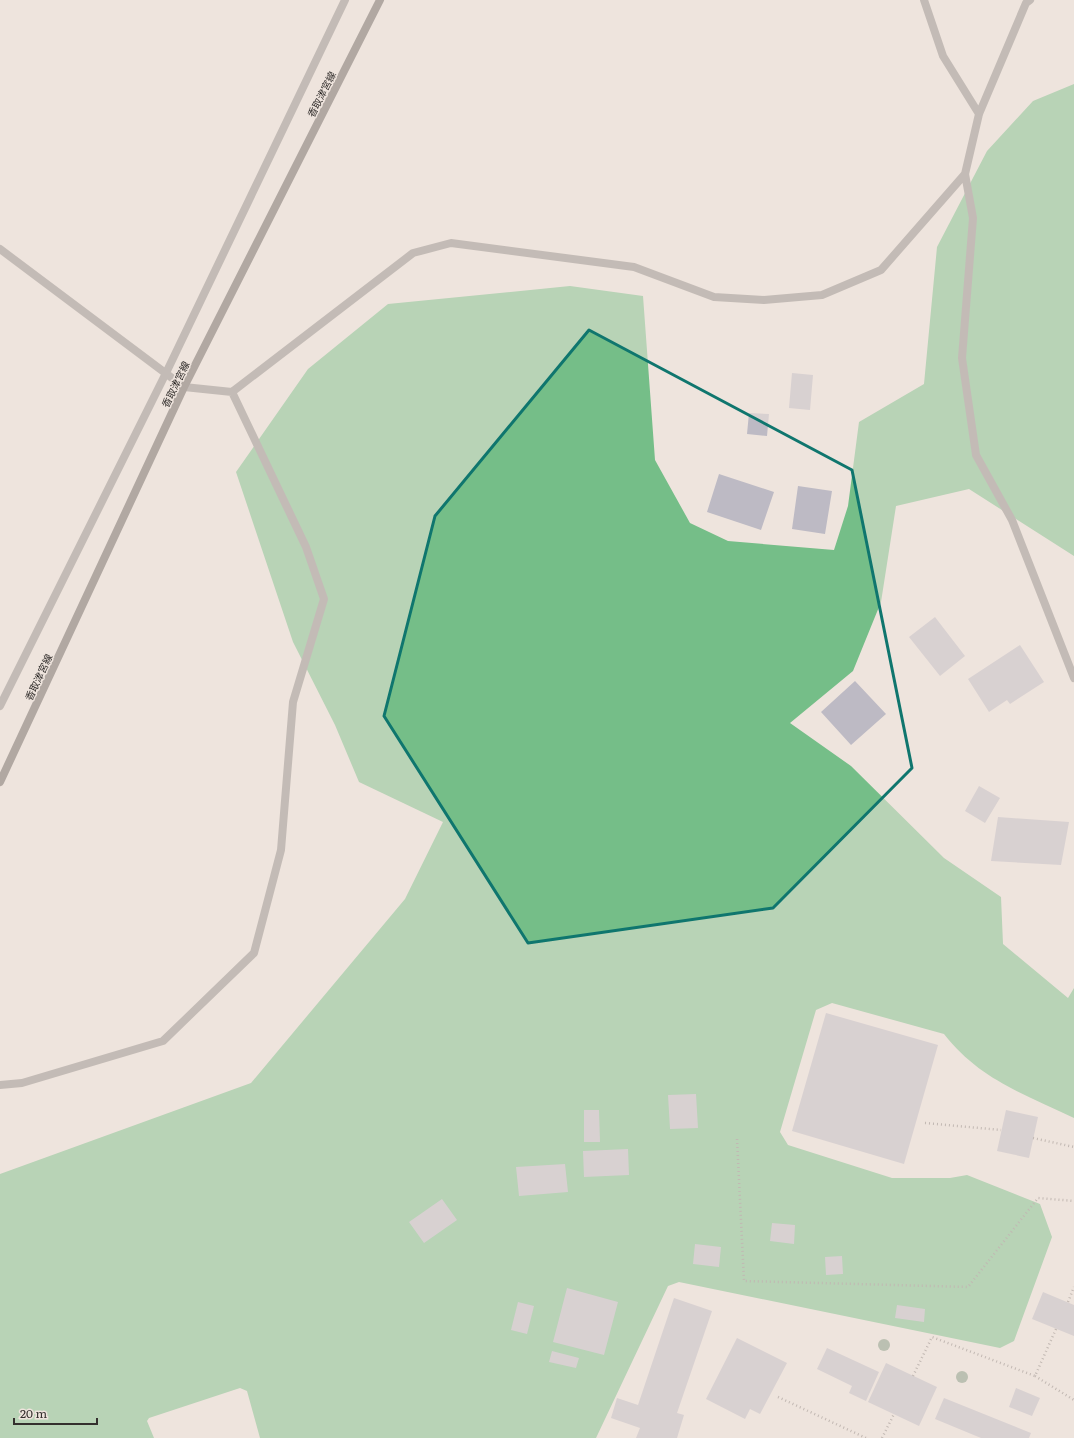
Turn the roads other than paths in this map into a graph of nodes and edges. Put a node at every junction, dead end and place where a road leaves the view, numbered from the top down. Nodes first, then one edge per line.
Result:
1 (345, 0) edge
2 (380, 0) edge
3 (924, 0) edge
4 (1030, 0) edge
5 (979, 114) junction
6 (965, 174) junction
7 (0, 249) edge
8 (166, 373) junction
9 (184, 387) junction
10 (232, 392) junction
11 (1074, 678) edge
12 (0, 706) edge
13 (0, 782) edge
14 (0, 1085) edge

1 - 8 street
2 - 9 main road, 香取津宮線
3 - 5 street
4 - 5 street
5 - 6 street
6 - 10 street
6 - 11 street
7 - 8 street
8 - 9 street
8 - 12 street
9 - 10 street
9 - 13 main road, 香取津宮線
10 - 14 street

